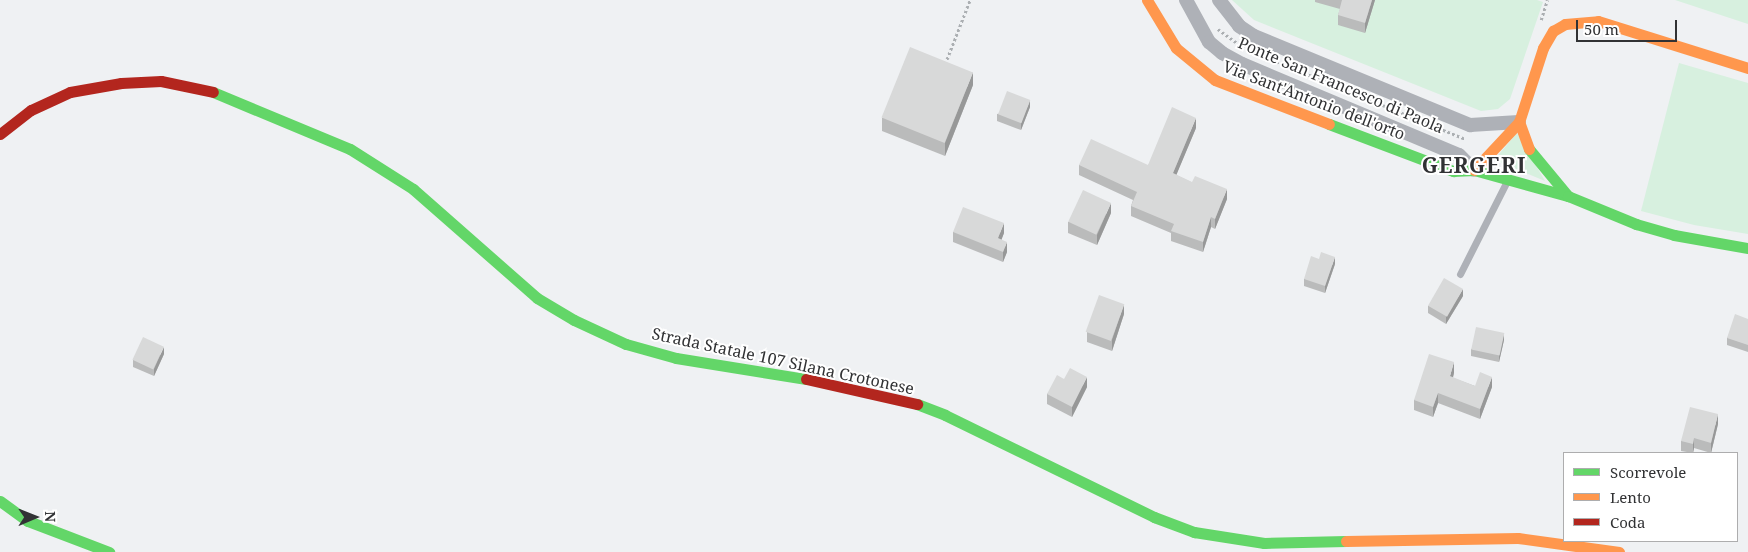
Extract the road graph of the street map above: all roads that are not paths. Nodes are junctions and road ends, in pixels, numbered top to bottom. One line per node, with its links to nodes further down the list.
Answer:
1 (1147, 0): 7 (main road, Via Sant'Antonio dell'orto)
2 (1186, 0): 7 (street, Ponte San Francesco di Paola)
3 (1219, 0): 5 (street, Ponte San Francesco di Paola)
4 (1748, 68): 5 (main road)
5 (1519, 122): 7 (main road); 9 (main road)
6 (0, 134): 14 (main road, Strada Statale 107 Silana Crotonese)
7 (1474, 170): 8 (main road, Via Sant'Antonio dell'orto)
8 (1508, 179): 9 (main road, Via Sant'Antonio dell'orto); 11 (lane)
9 (1568, 196): 10 (main road, Via Sant'Antonio dell'orto)
10 (1748, 248)
11 (1460, 274)
12 (0, 501): 13 (main road)
13 (109, 552)
14 (1619, 552)

